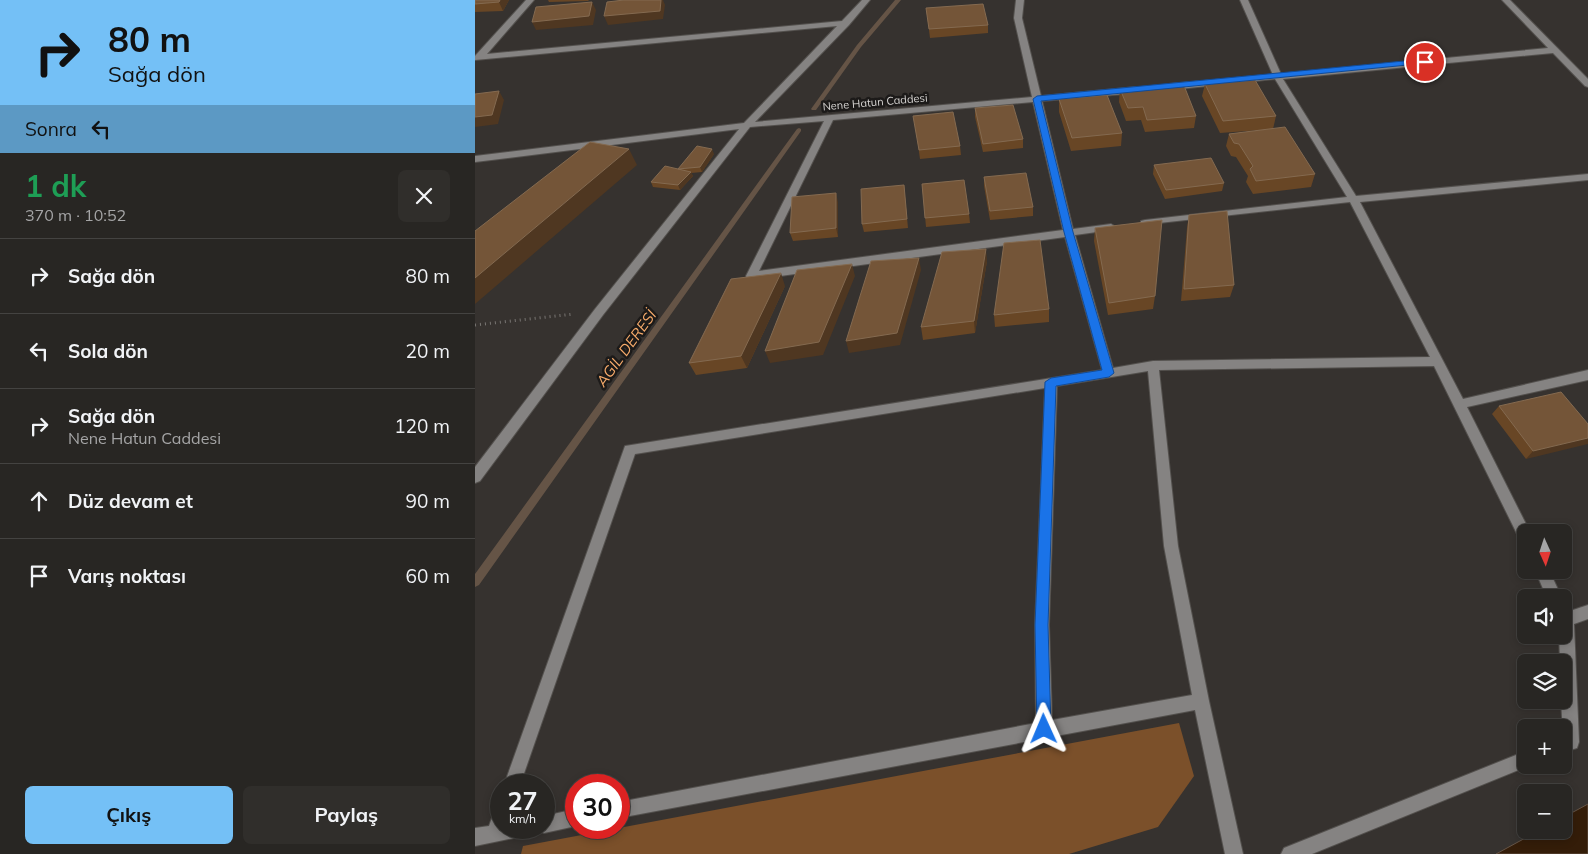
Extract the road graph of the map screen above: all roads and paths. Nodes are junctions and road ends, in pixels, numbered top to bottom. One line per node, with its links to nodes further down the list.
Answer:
1 (531, 0): 8 (street)
2 (866, 0): 6 (street)
3 (1020, 0): 13 (street)
4 (1244, 0): 9 (street)
5 (1507, 0): 7 (street)
6 (846, 22): 8 (street); 15 (street)
7 (1555, 50): 9 (street); 10 (street)
8 (477, 58)
9 (1279, 77): 11 (street); 18 (street)
10 (1588, 84)
11 (1163, 87)
12 (1143, 89): 13 (street, Nene Hatun Caddesi)
13 (1037, 99): 14 (street, Nene Hatun Caddesi); 21 (street)
14 (830, 117): 15 (street, Nene Hatun Caddesi); 21 (street)
15 (747, 125): 16 (street, Nene Hatun Caddesi); 22 (street)
16 (475, 159)
17 (1588, 177): 18 (street)
18 (1353, 199): 19 (street); 24 (street)
19 (1137, 224)
20 (1118, 226): 21 (street)
21 (1069, 232): 26 (street)
22 (599, 312): 23 (path); 30 (street)
23 (475, 325)
24 (1438, 361): 25 (street); 29 (street)
25 (1153, 366): 26 (street); 35 (street)
26 (1109, 373): 28 (street)
27 (1588, 375): 29 (street)
28 (1051, 382): 37 (street); 39 (street)
29 (1460, 404): 31 (street)
30 (475, 477)
31 (1519, 524)
32 (1588, 612): 33 (street)
33 (1572, 615)
34 (1566, 644): 36 (street)
35 (1201, 701): 37 (street); 43 (street)
36 (1570, 719)
37 (1044, 729): 40 (street)
38 (1517, 763): 44 (street)
39 (516, 774)
40 (630, 808)
41 (490, 835): 42 (street)
42 (475, 837)
43 (1235, 854)
44 (1291, 854)

